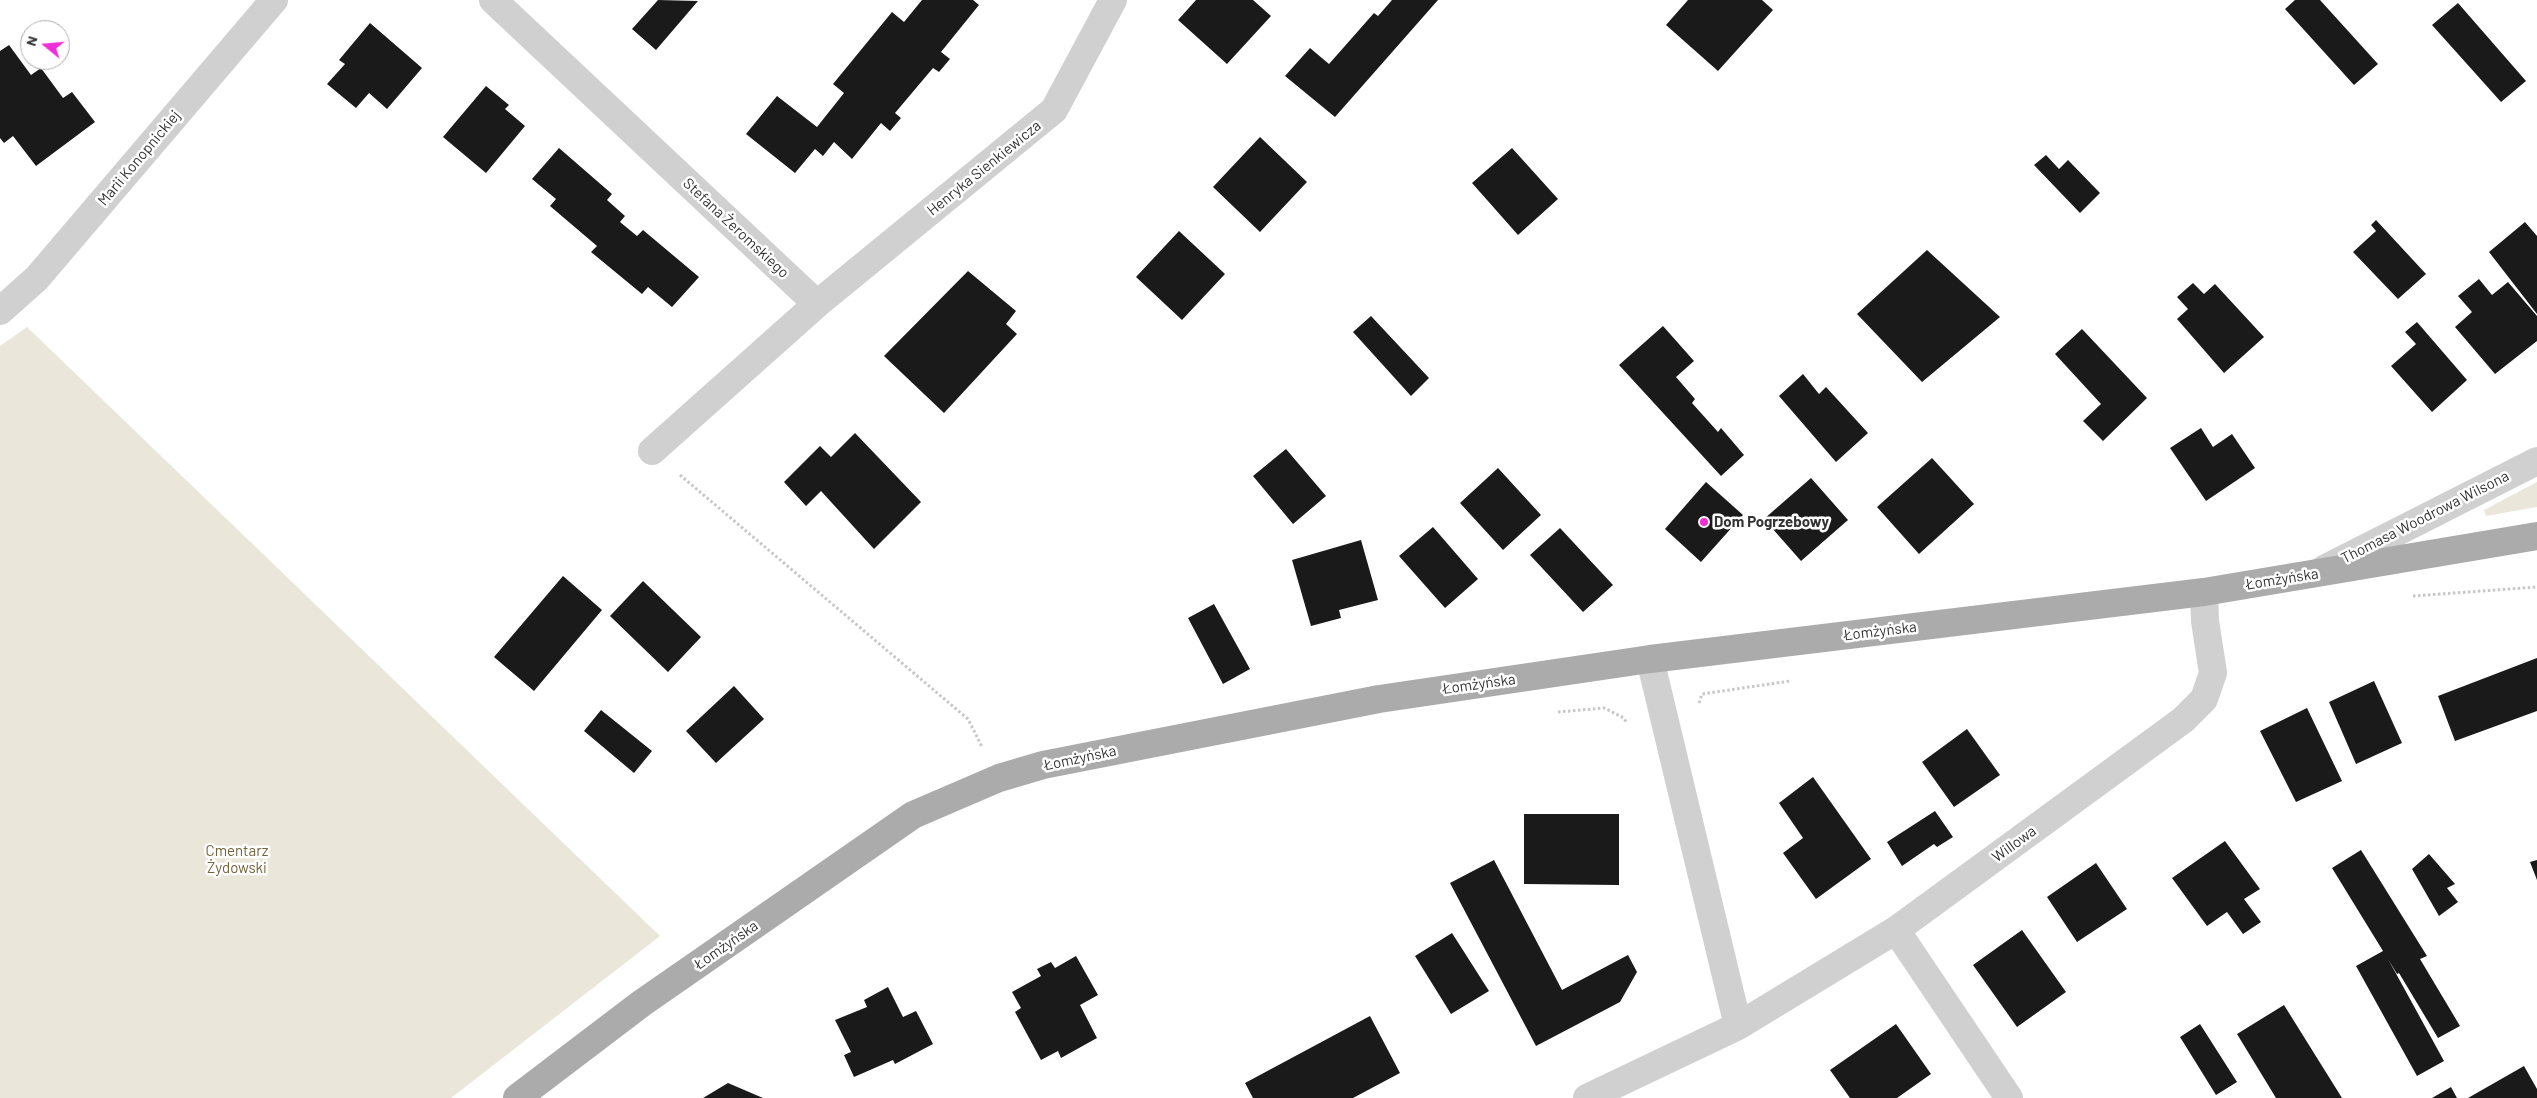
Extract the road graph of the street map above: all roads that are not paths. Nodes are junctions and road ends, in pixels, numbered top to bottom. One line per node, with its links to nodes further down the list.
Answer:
1 (274, 0): 5 (street, Marii Konopnickiej)
2 (493, 0): 4 (street, Stefana Żeromskiego)
3 (1113, 0): 4 (street, Henryka Sienkiewicza)
4 (817, 304): 6 (street)
5 (0, 311)
6 (652, 451)
7 (2537, 461): 9 (street, Thomasa Woodrowa Wilsona)
8 (2537, 536): 9 (main road, Łomżyńska)
9 (2313, 574): 10 (main road, Łomżyńska)
10 (2204, 592): 11 (main road, Łomżyńska); 12 (street, Willowa)
11 (1650, 659): 13 (street); 14 (main road, Łomżyńska)
12 (1896, 930): 13 (street, Willowa); 16 (street)
13 (1738, 1026): 15 (street, Willowa)
14 (517, 1098)
15 (1586, 1098)
16 (2009, 1098)

